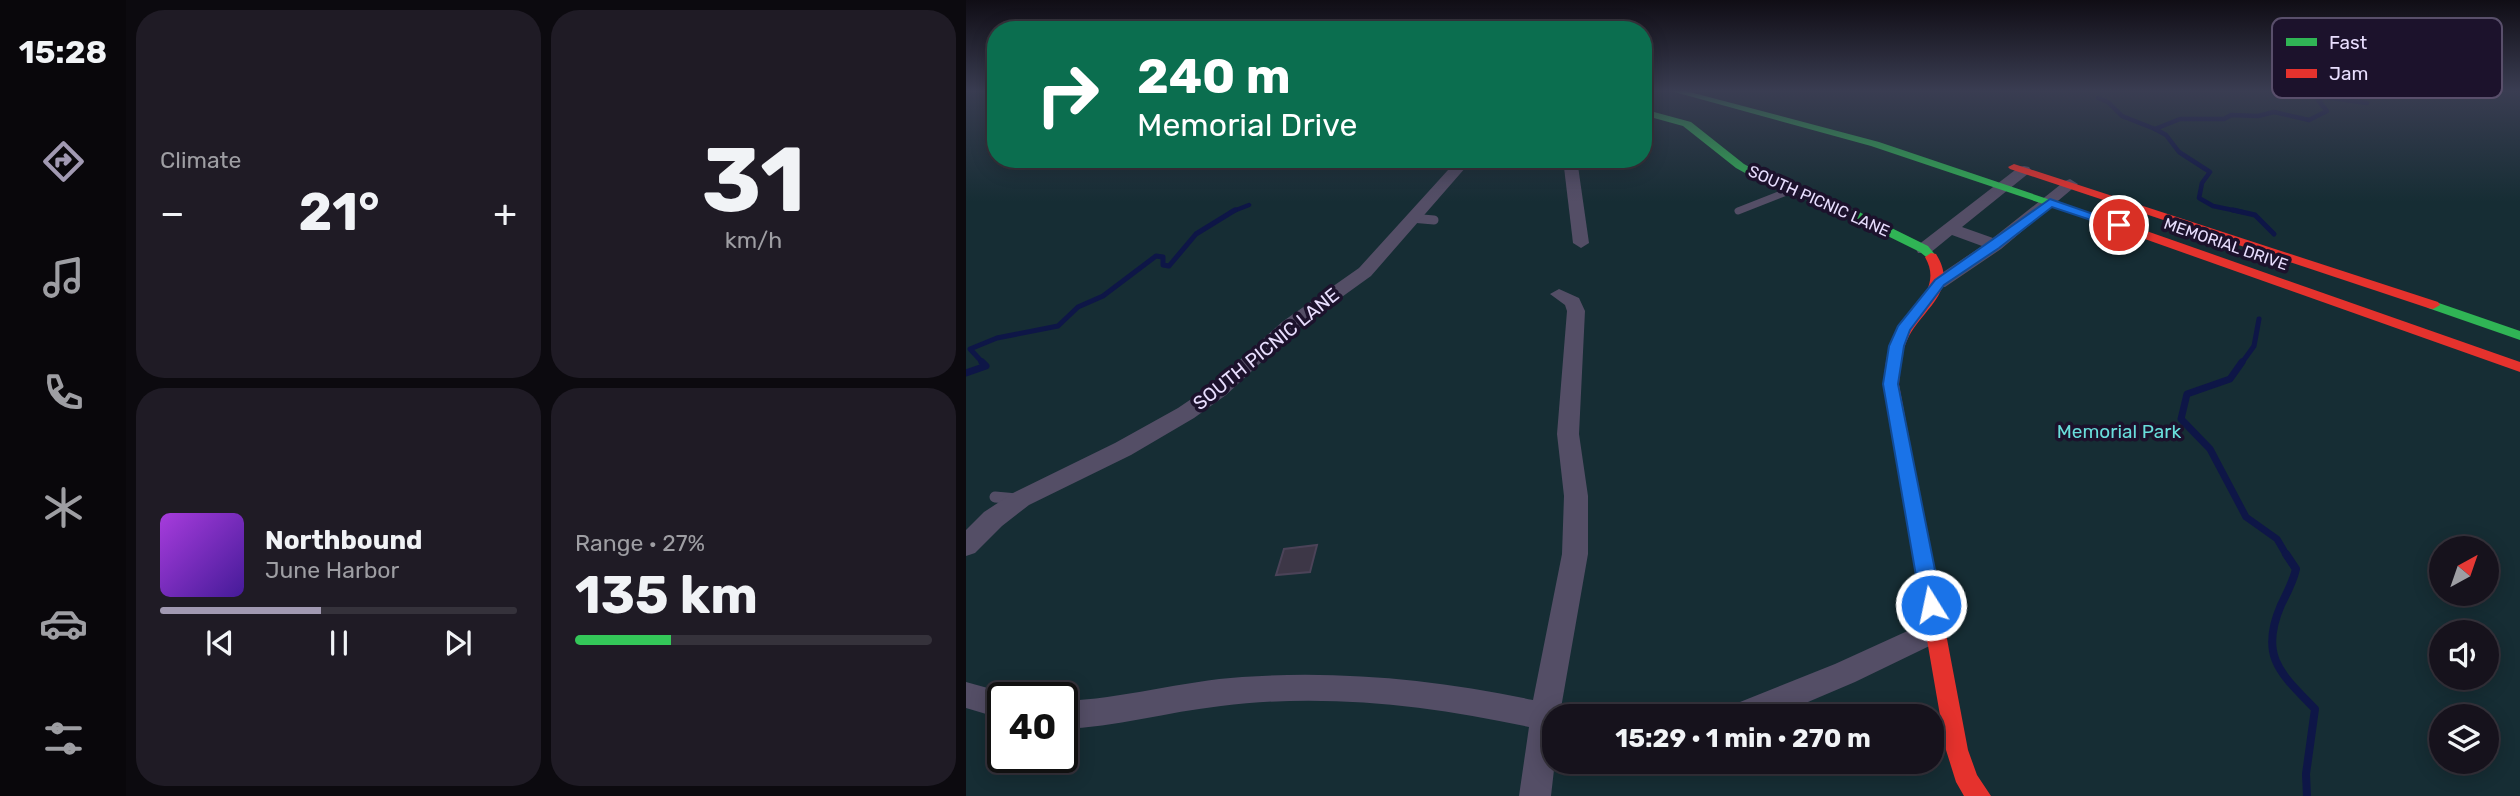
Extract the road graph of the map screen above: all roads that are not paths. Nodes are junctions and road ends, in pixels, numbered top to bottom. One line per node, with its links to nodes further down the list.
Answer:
1 (1692, 128): 9 (main road, SOUTH PICNIC LANE)
2 (1815, 128): 8 (main road, MEMORIAL DRIVE)
3 (1997, 162): 6 (main road, MEMORIAL DRIVE)
4 (1458, 168): 12 (street, SOUTH PICNIC LANE)
5 (1571, 168): 15 (street)
6 (2024, 170): 7 (main road, MEMORIAL DRIVE); 8 (street)
7 (2070, 184): 10 (street); 20 (main road, MEMORIAL DRIVE)
8 (2002, 187): 10 (main road, MEMORIAL DRIVE); 14 (street)
9 (1789, 191): 11 (lane); 17 (main road, SOUTH PICNIC LANE)
10 (2050, 202): 16 (street); 21 (main road, MEMORIAL DRIVE)
11 (1738, 211)
12 (1411, 218): 13 (lane); 23 (street, SOUTH PICNIC LANE)
13 (1434, 220)
14 (1949, 228): 16 (street); 17 (street)
15 (1581, 243)
16 (1995, 245): 18 (street)
17 (1924, 249): 18 (main road)
18 (1939, 283): 25 (main road)
19 (1559, 294): 28 (street)
20 (2520, 336)
21 (2520, 367)
22 (995, 497): 23 (lane)
23 (1021, 499): 24 (street, SOUTH PICNIC LANE)
24 (966, 546)
25 (1936, 630): 29 (street); 34 (main road)
26 (967, 697): 27 (street)
27 (987, 701)
28 (1552, 704)
29 (1769, 704)
30 (1078, 715): 31 (street)
31 (1542, 716)
32 (1542, 760): 33 (street)
33 (1535, 796)
34 (1979, 796)

